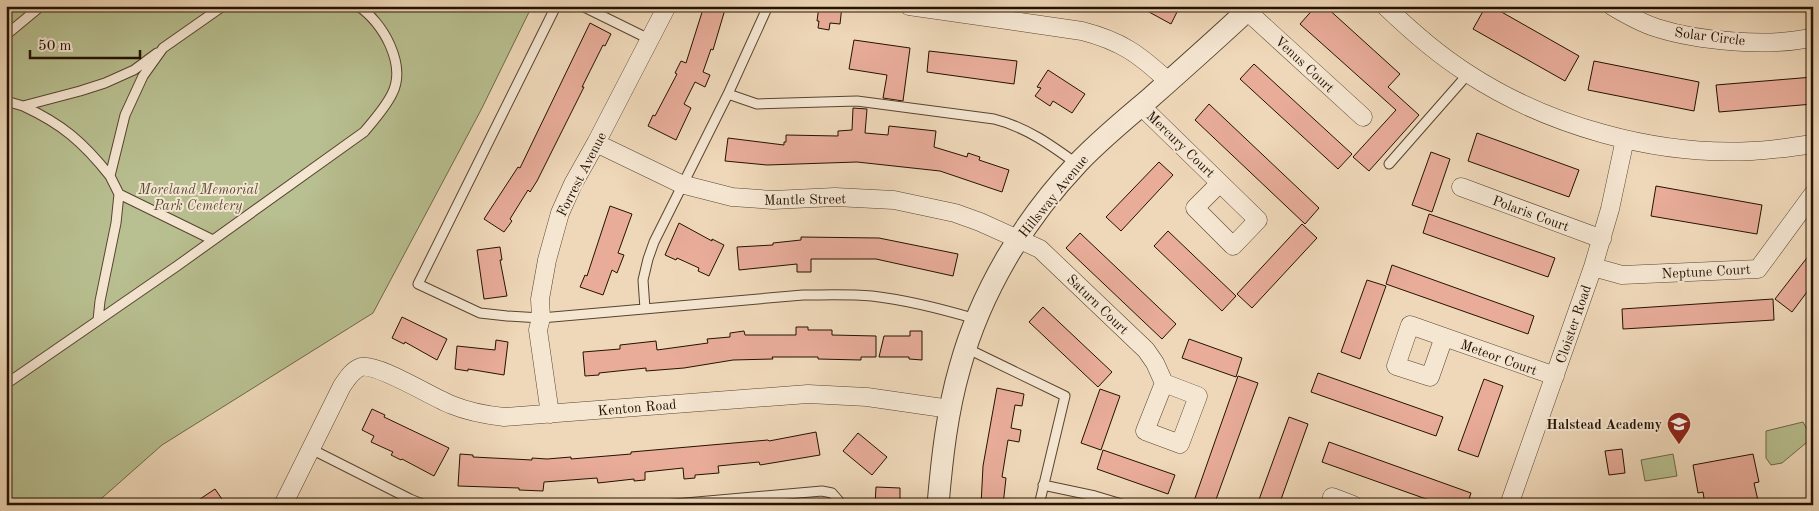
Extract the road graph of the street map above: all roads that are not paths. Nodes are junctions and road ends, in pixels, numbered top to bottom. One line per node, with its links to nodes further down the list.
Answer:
1 (41, 6): 13 (lane)
2 (222, 6): 16 (lane)
3 (358, 6): 12 (lane)
4 (556, 6): 40 (lane)
5 (582, 6): 15 (lane)
6 (667, 6): 15 (street, Forrest Avenue)
7 (768, 6): 19 (lane)
8 (909, 6): 18 (street)
9 (1385, 6): 17 (street)
10 (1612, 6): 14 (street, Solar Circle)
11 (1247, 8): 18 (street, Hillsway Avenue); 23 (street, Venus Court)
12 (369, 9): 37 (lane)
13 (6, 35)
14 (1813, 37)
15 (649, 39): 25 (street, Forrest Avenue)
16 (163, 48): 21 (lane); 29 (lane)
17 (1468, 74): 24 (street); 28 (lane)
18 (1169, 82): 22 (street, Hillsway Avenue)
19 (728, 94): 27 (lane); 31 (lane)
20 (6, 101): 21 (lane)
21 (23, 106): 29 (lane)
22 (1141, 106): 27 (street, Hillsway Avenue); 30 (street, Mercury Court)
23 (1363, 117)
24 (1625, 139): 26 (street); 36 (street, Cloister Road)
25 (596, 143): 31 (street, Mantle Street); 40 (street, Forrest Avenue)
26 (1813, 144)
27 (1078, 164): 35 (street, Hillsway Avenue)
28 (1389, 164)
29 (110, 176): 33 (lane)
30 (1220, 182)
31 (682, 184): 35 (street, Mantle Street); 39 (lane)
32 (1461, 187): 36 (street, Polaris Court)
33 (119, 194): 37 (lane); 42 (lane)
34 (1813, 194): 38 (street, Neptune Court)
35 (1018, 239): 41 (street, Hillsway Avenue); 46 (street, Saturn Court)
36 (1602, 239): 38 (street, Cloister Road)
37 (213, 240): 42 (lane)
38 (1593, 267): 45 (street, Cloister Road)
39 (645, 309): 40 (lane); 41 (lane)
40 (542, 318): 49 (street, Forrest Avenue)
41 (976, 319): 44 (street, Hillsway Avenue)
42 (98, 320): 47 (lane)
43 (1444, 337): 45 (street, Meteor Court)
44 (966, 348): 48 (street, Hillsway Avenue); 51 (lane)
45 (1555, 376): 61 (street, Cloister Road)
46 (1164, 383)
47 (6, 384)
48 (950, 409): 49 (street, Kenton Road); 57 (street, Hillsway Avenue)
49 (550, 414): 50 (street, Kenton Road)
50 (311, 449): 53 (street, Kenton Road); 54 (lane)
51 (1043, 485): 58 (lane); 59 (lane)
52 (1332, 497): 60 (street)
53 (283, 505)
54 (425, 505)
55 (663, 505): 56 (lane)
56 (839, 505)
57 (938, 505)
58 (1039, 505)
59 (1125, 505)
60 (1353, 505)
61 (1509, 505)

